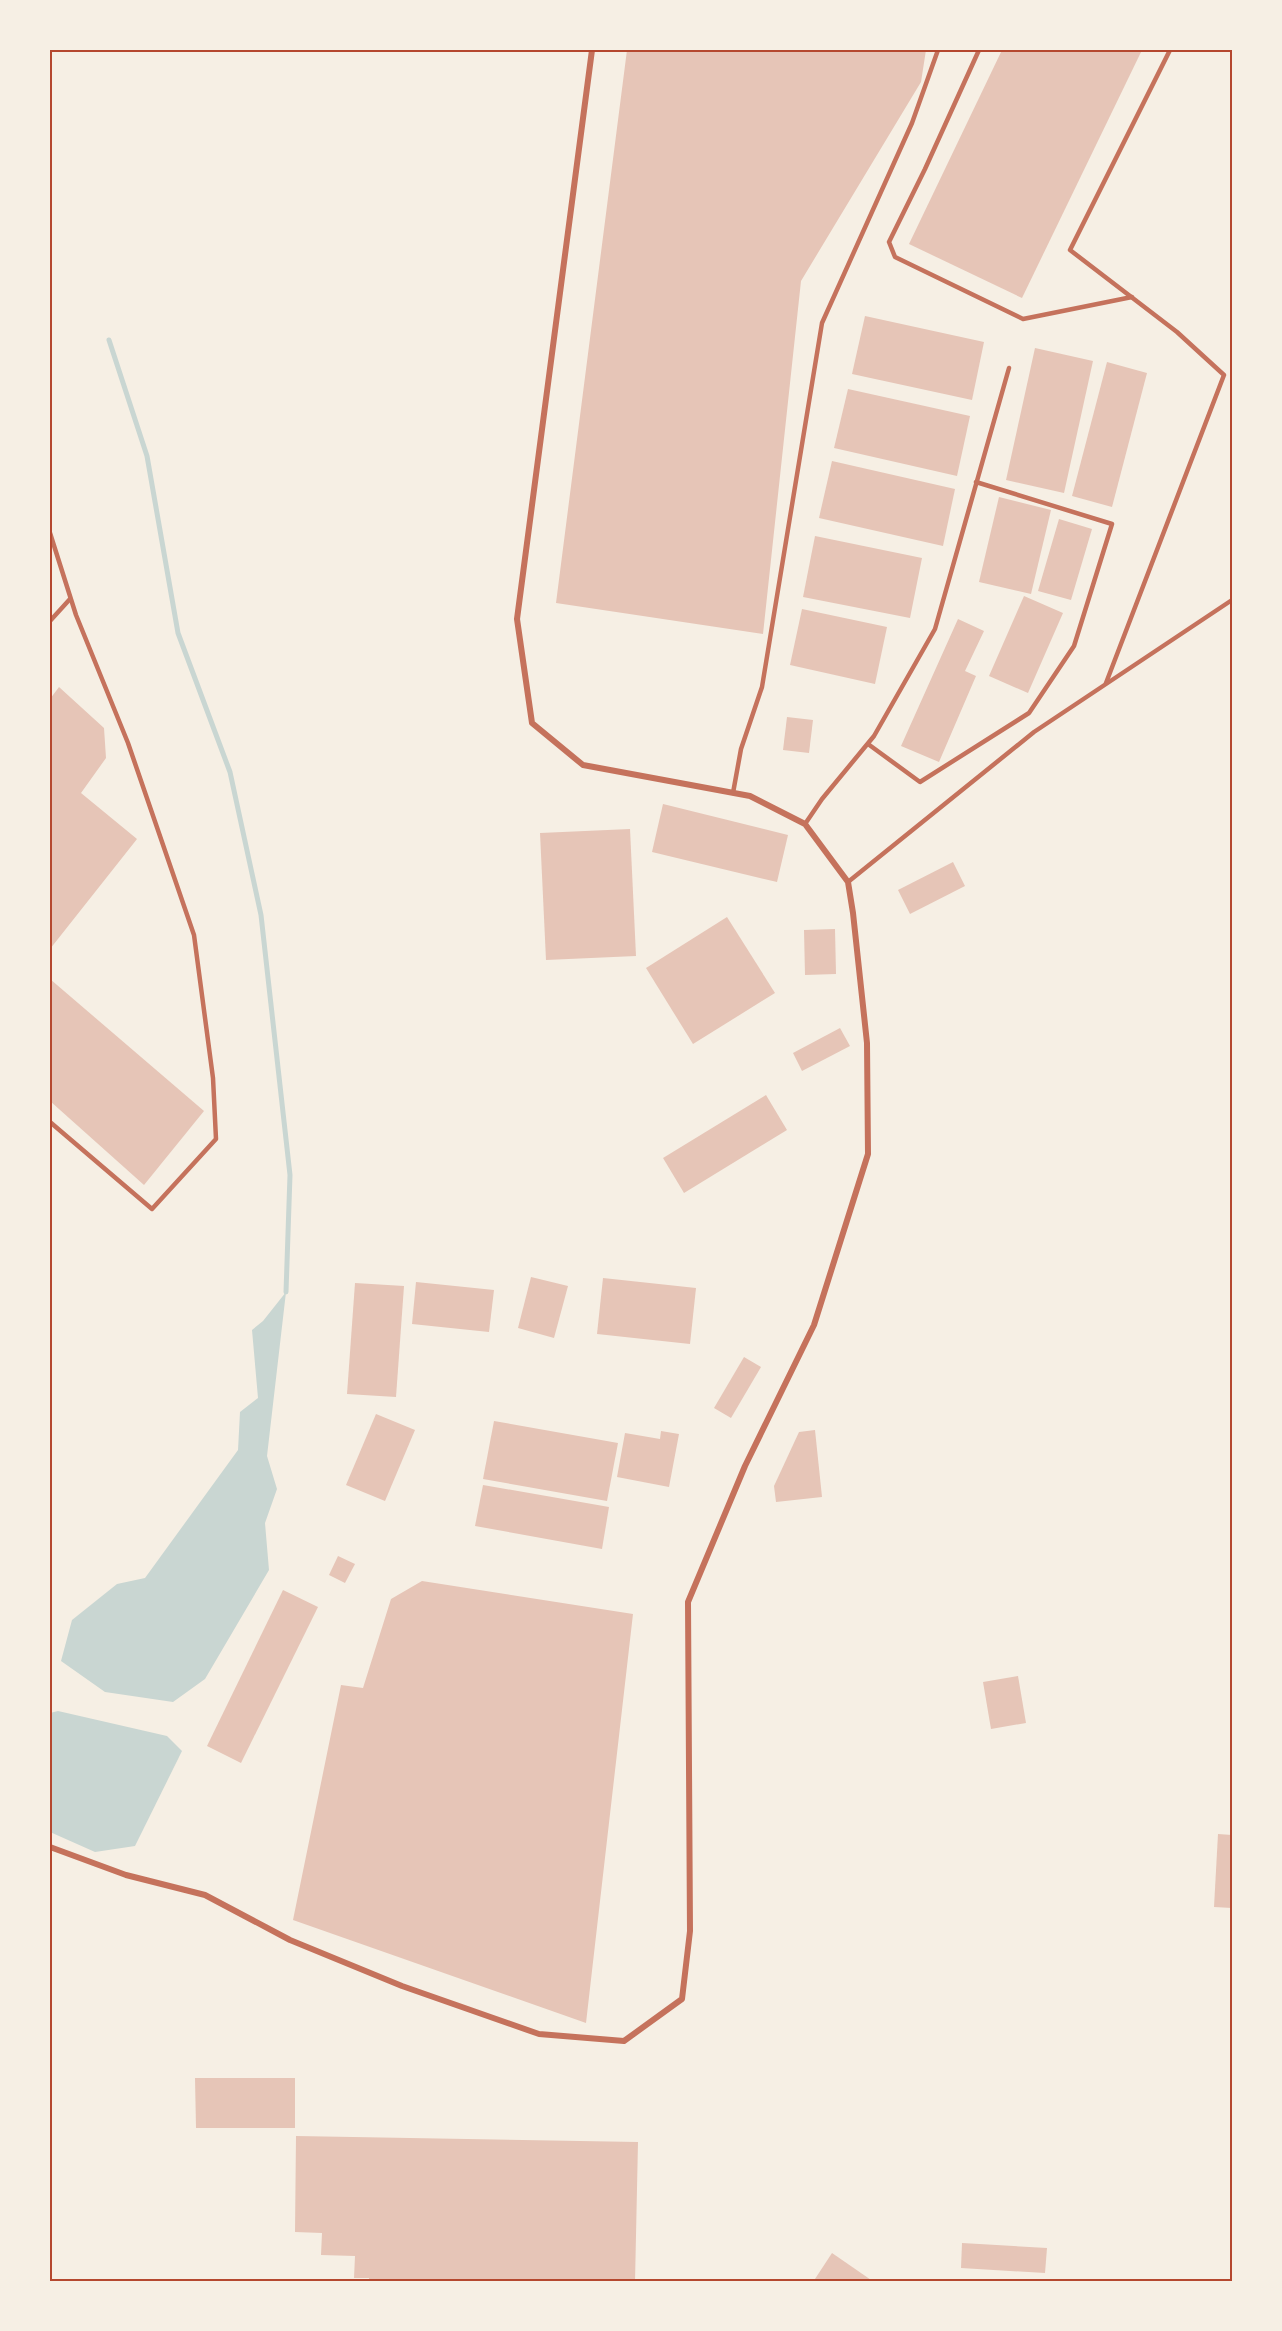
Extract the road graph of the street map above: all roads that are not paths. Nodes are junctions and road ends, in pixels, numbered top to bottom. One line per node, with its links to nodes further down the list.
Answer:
1 (592, 50): 14 (street)
2 (938, 50): 14 (lane)
3 (979, 50): 5 (lane)
4 (1170, 50): 5 (lane)
5 (1132, 297): 12 (lane)
6 (1009, 368): 7 (lane)
7 (976, 482): 13 (lane); 13 (lane)
8 (50, 533): 9 (lane)
9 (70, 599): 11 (lane); 17 (lane)
10 (1233, 600): 12 (lane)
11 (50, 621)
12 (1106, 683): 16 (lane)
13 (868, 744): 15 (lane)
14 (734, 793): 15 (street)
15 (806, 824): 16 (street)
16 (848, 882): 18 (street)
17 (50, 1122)
18 (50, 1847)

